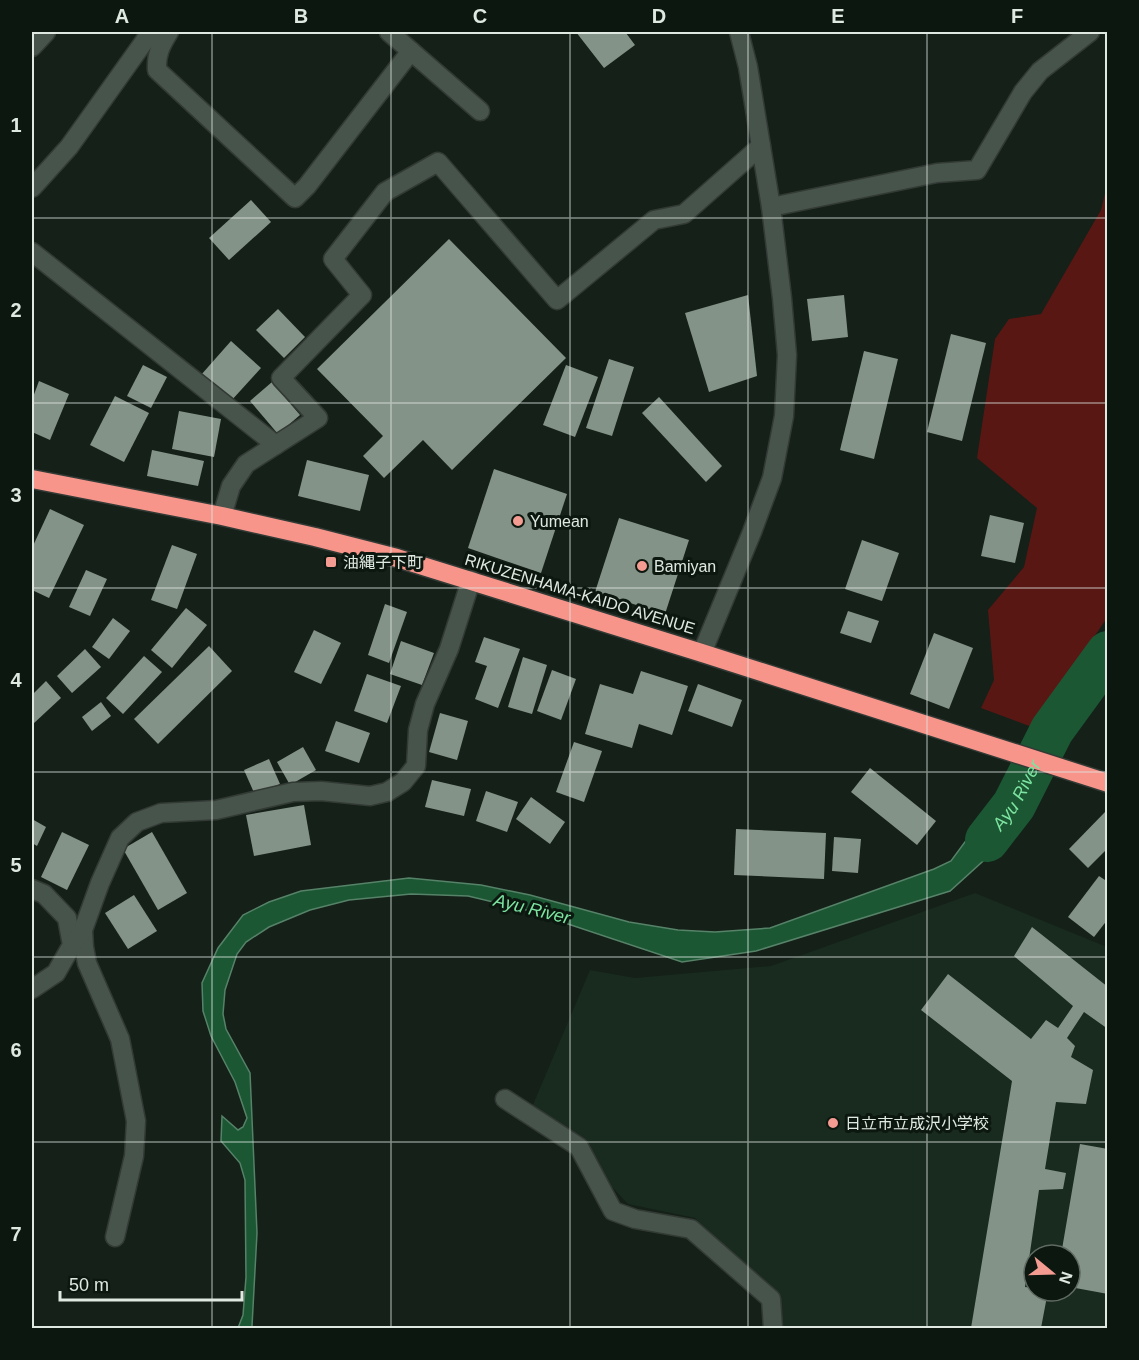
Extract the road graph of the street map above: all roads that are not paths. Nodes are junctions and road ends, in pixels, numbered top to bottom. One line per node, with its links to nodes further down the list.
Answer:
1 (46, 32): 6 (street)
2 (389, 32): 7 (street)
3 (1089, 32): 11 (street)
4 (743, 33): 9 (street)
5 (159, 35): 7 (street); 10 (street)
6 (32, 47)
7 (411, 51): 8 (street)
8 (480, 111)
9 (760, 147): 11 (street); 13 (street)
10 (32, 188)
11 (771, 207): 17 (street)
12 (32, 252): 13 (street)
13 (276, 445): 15 (street)
14 (32, 479): 15 (highway, RIKUZENHAMA-KAIDO AVENUE)
15 (222, 516): 16 (highway, RIKUZENHAMA-KAIDO AVENUE)
16 (471, 580): 17 (highway, RIKUZENHAMA-KAIDO AVENUE); 20 (street)
17 (702, 653): 18 (highway, RIKUZENHAMA-KAIDO AVENUE)
18 (1107, 783)
19 (32, 889): 20 (street)
20 (78, 938): 21 (street); 23 (street)
21 (32, 989)
22 (505, 1099): 24 (street)
23 (115, 1237)
24 (773, 1329)

